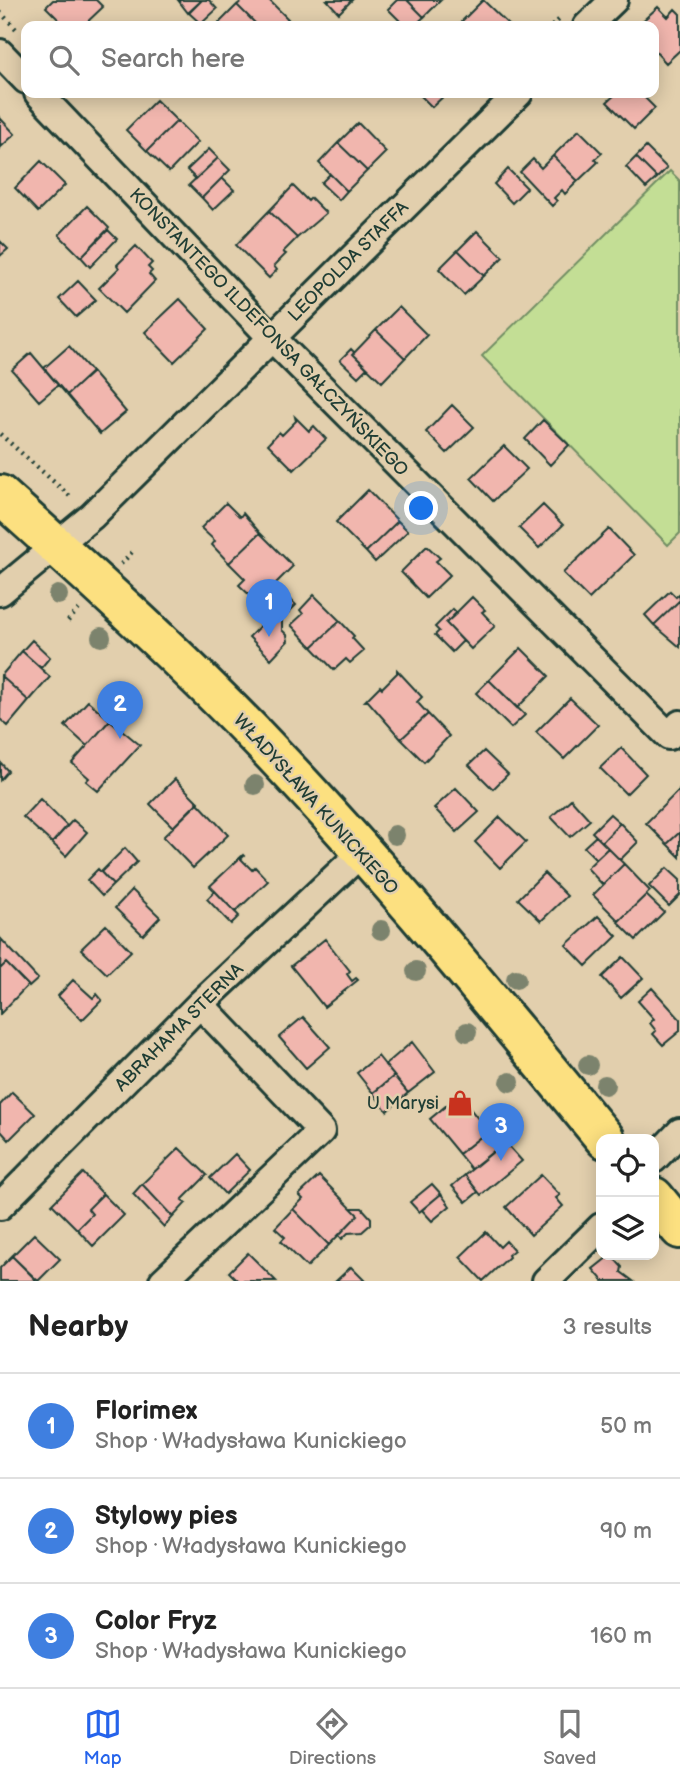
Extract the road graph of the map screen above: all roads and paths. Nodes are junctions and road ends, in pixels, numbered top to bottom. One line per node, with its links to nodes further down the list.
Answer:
1 (614, 0): 3 (street)
2 (0, 12): 4 (path)
3 (592, 21)
4 (21, 35)
5 (0, 53): 6 (street)
6 (21, 75)
7 (43, 98): 9 (street, KONSTANTEGO ILDEFONSA GAŁCZYŃSKIEGO)
8 (514, 98): 9 (street, LEOPOLDA STAFFA)
9 (271, 337): 13 (street, LEOPOLDA STAFFA); 15 (street, KONSTANTEGO ILDEFONSA GAŁCZYŃSKIEGO)
10 (0, 434): 12 (path)
11 (0, 495): 13 (main road, WŁADYSŁAWA KUNICKIEGO)
12 (72, 498)
13 (56, 546): 14 (street, LEOPOLDA STAFFA); 16 (main road, WŁADYSŁAWA KUNICKIEGO)
14 (0, 592)
15 (680, 724)
16 (362, 852): 17 (street, ABRAHAMA STERNA); 19 (main road, WŁADYSŁAWA KUNICKIEGO)
17 (200, 1004): 22 (street, ABRAHAMA STERNA); 25 (street)
18 (680, 1132): 20 (street)
19 (601, 1134)
20 (659, 1154)
21 (659, 1203): 23 (main road)
22 (0, 1206)
23 (680, 1229)
24 (596, 1232): 26 (street)
25 (163, 1281)
26 (546, 1281)

